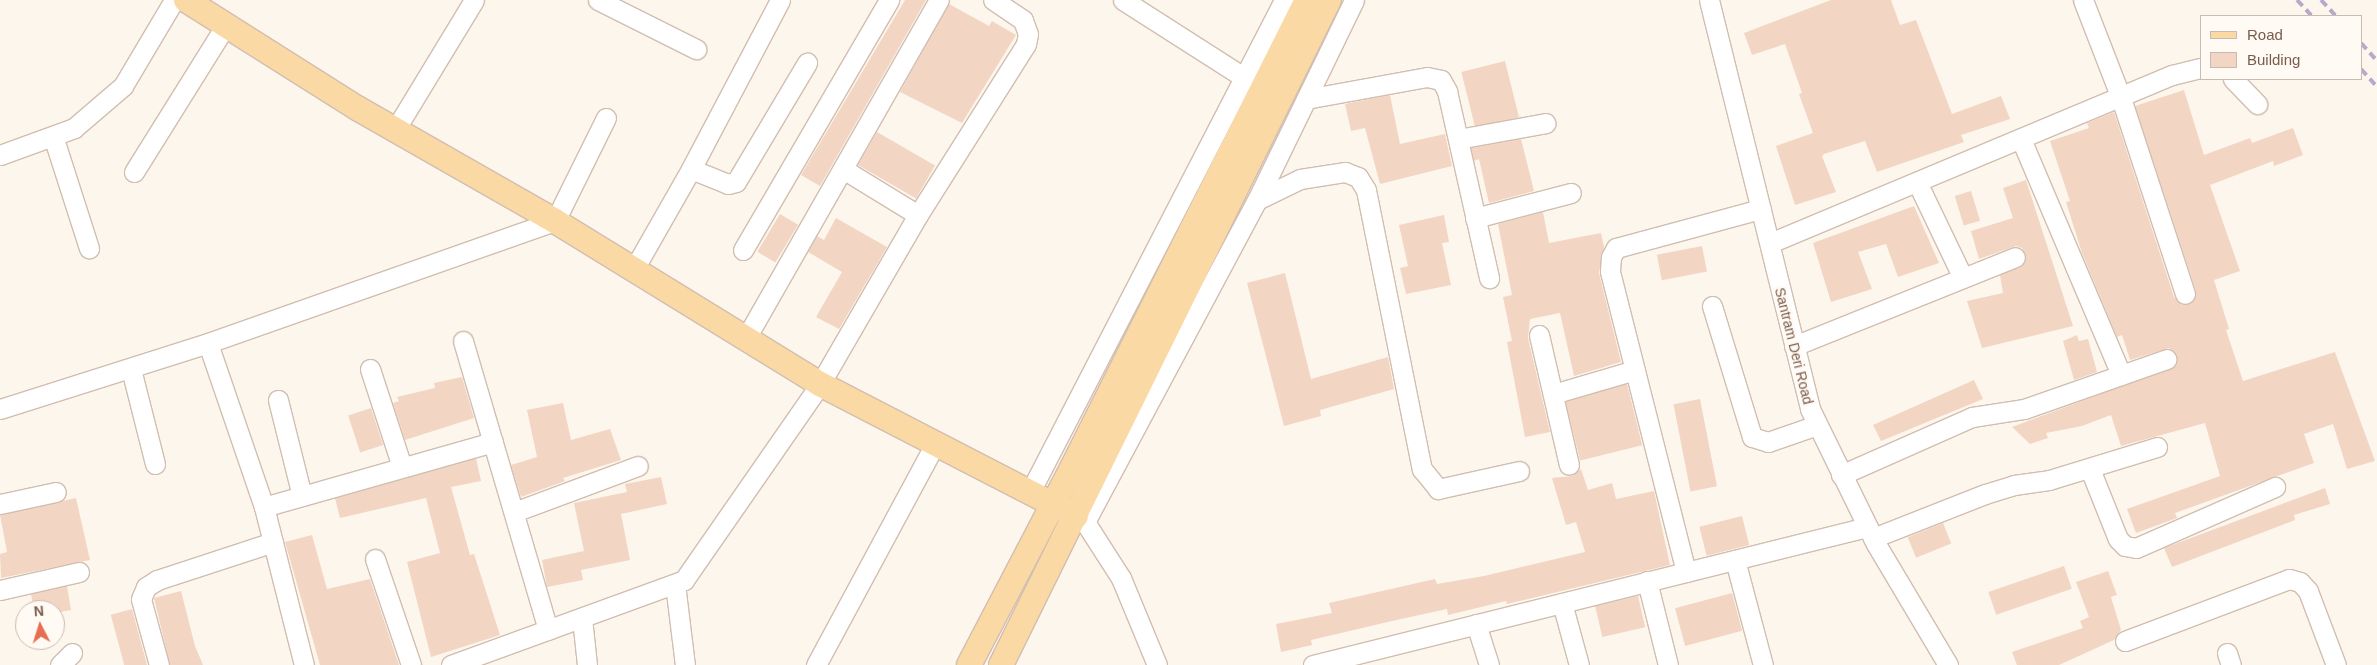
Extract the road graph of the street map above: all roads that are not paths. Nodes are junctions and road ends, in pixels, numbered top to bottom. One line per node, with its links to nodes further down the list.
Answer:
1 (174, 0): 28 (street)
2 (186, 0): 16 (main road)
3 (474, 0): 27 (street)
4 (598, 0): 17 (street)
5 (780, 0): 32 (street)
6 (890, 0): 44 (street)
7 (939, 0): 33 (street)
8 (993, 0): 39 (street)
9 (1123, 0): 20 (street)
10 (1284, 0): 20 (street)
11 (1307, 0): 80 (main road)
12 (1329, 0): 84 (main road)
13 (1354, 0): 23 (street)
14 (1709, 0): 38 (street, Santram Deri Road)
15 (2084, 0): 22 (street)
16 (226, 25): 27 (main road); 34 (street)
17 (696, 49)
18 (807, 63): 32 (street)
19 (2200, 68): 22 (street)
20 (1245, 78): 78 (street)
21 (2234, 80): 24 (street)
22 (2121, 98): 30 (street); 49 (street)
23 (1306, 99): 29 (street); 37 (street)
24 (2257, 104)
25 (606, 118): 41 (street)
26 (1546, 123): 29 (street)
27 (395, 130): 41 (main road)
28 (52, 136): 31 (street); 43 (street)
29 (1458, 139): 40 (street)
30 (2021, 139): 35 (street); 60 (street)
31 (0, 155)
32 (691, 169): 46 (street)
33 (842, 169): 39 (street); 52 (street)
34 (134, 172)
35 (1917, 182): 42 (street); 48 (street)
36 (1571, 193): 40 (street)
37 (1257, 200): 74 (street); 84 (street)
38 (1761, 209): 42 (street, Santram Deri Road); 59 (street)
39 (918, 215): 61 (street)
40 (1475, 218): 47 (street)
41 (555, 221): 46 (main road); 54 (street)
42 (1770, 243): 55 (street, Santram Deri Road)
43 (89, 248)
44 (743, 250)
45 (2015, 257): 48 (street)
46 (634, 269): 52 (main road)
47 (1489, 278)
48 (1963, 278): 55 (street)
49 (2184, 294)
50 (1712, 306): 65 (street)
51 (1539, 335): 62 (street)
52 (746, 338): 61 (main road)
53 (462, 341): 66 (street)
54 (208, 343): 57 (street); 82 (street)
55 (1794, 346): 65 (street, Santram Deri Road)
56 (2167, 359): 60 (street)
57 (131, 369): 64 (street); 69 (street)
58 (370, 369): 72 (street)
59 (1635, 370): 62 (street); 90 (street)
60 (2121, 375): 75 (street)
61 (820, 384): 67 (main road); 92 (street)
62 (1553, 394): 70 (street)
63 (278, 400): 79 (street)
64 (0, 409)
65 (1817, 425): 75 (street, Santram Deri Road)
66 (493, 442): 72 (street); 83 (street)
67 (935, 444): 78 (main road); 106 (street)
68 (2157, 447): 73 (street)
69 (155, 464)
70 (1569, 465)
71 (638, 466): 83 (street)
72 (402, 467): 79 (street)
73 (2090, 469): 76 (street); 85 (street)
74 (1519, 471)
75 (1841, 474): 85 (street, Santram Deri Road)
76 (2276, 487)
77 (56, 492): 81 (street)
78 (1030, 492): 80 (main road)
79 (302, 496): 82 (street)
80 (1054, 503): 84 (main road); 107 (main road)
81 (0, 504)
82 (264, 507): 86 (street)
83 (514, 512): 97 (street)
84 (1080, 519): 108 (main road); 109 (street)
85 (1870, 533): 88 (street); 115 (street, Santram Deri Road)
86 (272, 542): 100 (street); 101 (street)
87 (375, 559): 102 (street)
88 (1735, 560): 90 (street); 114 (street)
89 (79, 572): 93 (street)
90 (1686, 572): 91 (street)
91 (1647, 582): 94 (street); 113 (street)
92 (675, 584): 95 (street); 105 (street)
93 (0, 590)
94 (1562, 603): 96 (street); 112 (street)
95 (582, 618): 97 (street); 104 (street)
96 (1476, 624): 110 (street); 111 (street)
97 (548, 630): 99 (street)
98 (2125, 641): 116 (street)
99 (490, 658): 103 (street)
100 (159, 665)
101 (304, 665)
102 (412, 665)
103 (451, 665)
104 (587, 665)
105 (685, 665)
106 (816, 665)
107 (969, 665)
108 (1001, 665)
109 (1157, 665)
110 (1313, 665)
111 (1489, 665)
112 (1579, 665)
113 (1668, 665)
114 (1764, 665)
115 (1948, 665)
116 (2336, 665)

